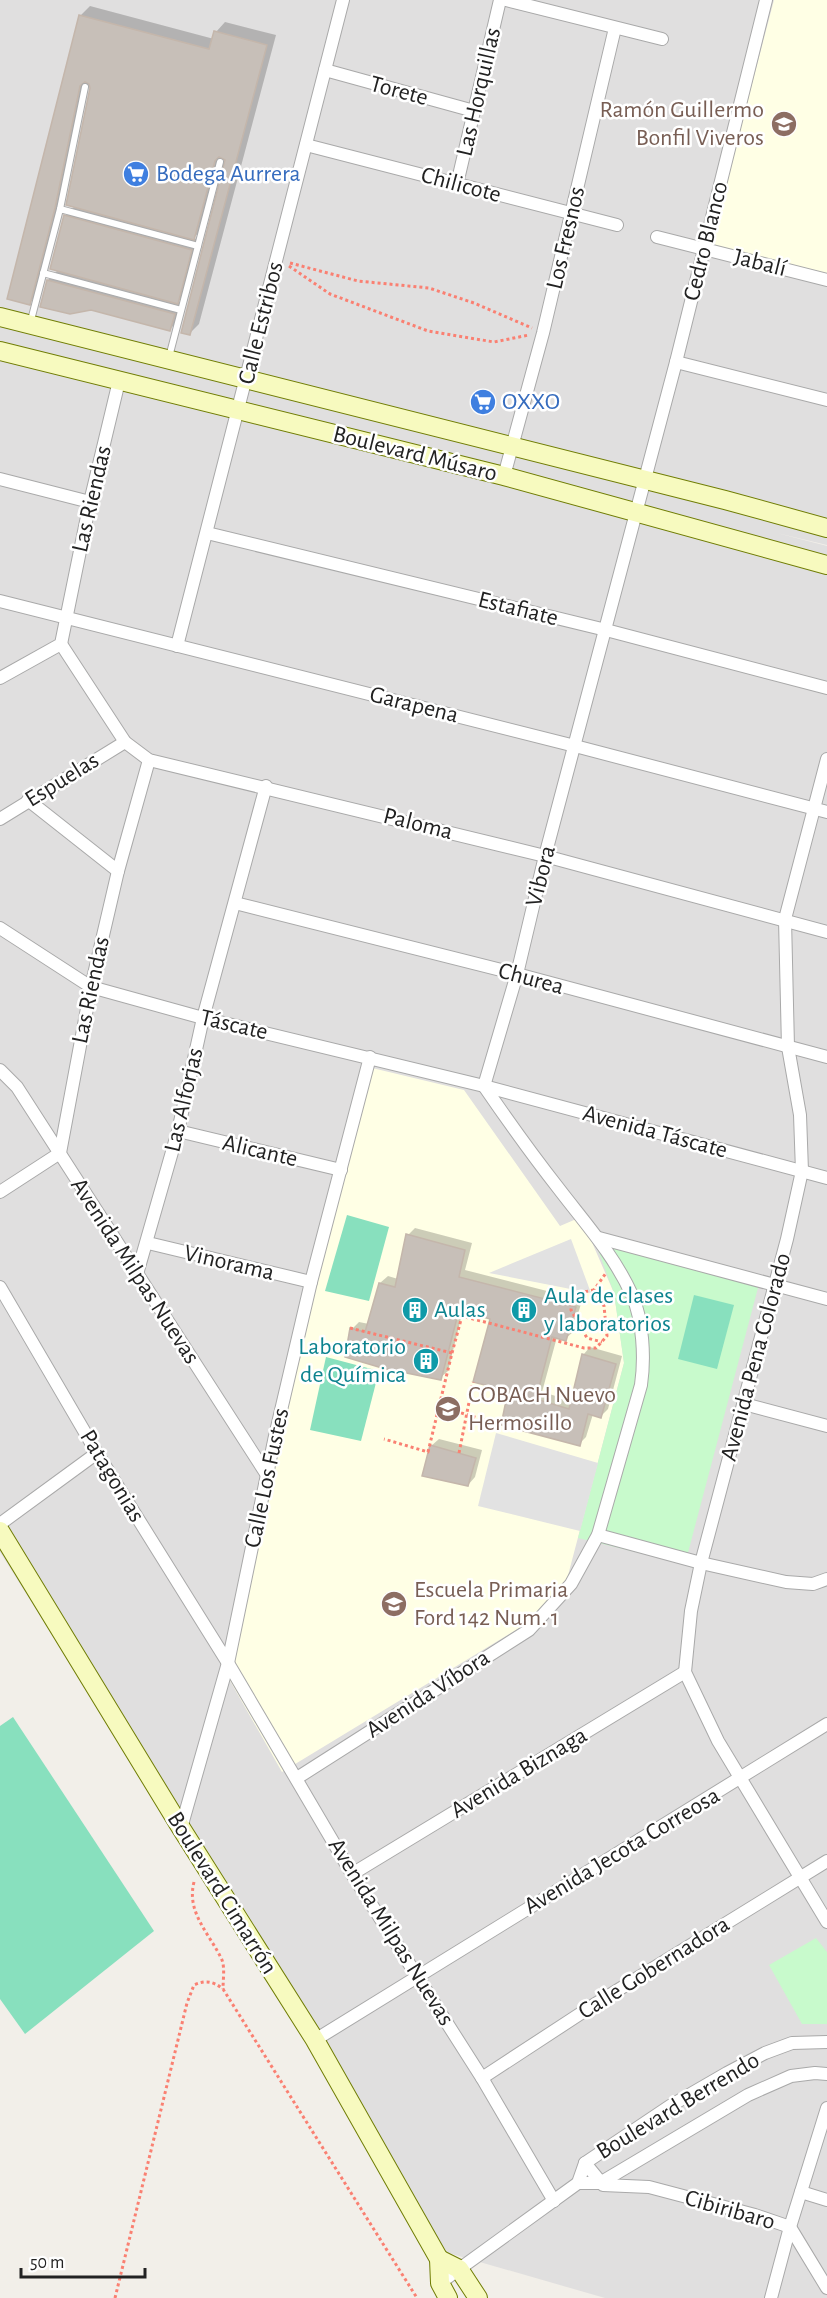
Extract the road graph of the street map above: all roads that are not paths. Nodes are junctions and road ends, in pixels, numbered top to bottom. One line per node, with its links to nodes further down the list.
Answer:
1 (343, 0): 7 (street, Calle Estribos)
2 (500, 0): 9 (street, Las Horquillas)
3 (506, 0): 5 (street)
4 (766, 0): 18 (street, Cedro Blanco)
5 (615, 27): 6 (street); 14 (street, Los Fresnos)
6 (662, 39)
7 (325, 70): 9 (street, Torete); 10 (street, Calle Estribos)
8 (85, 87): 13 (lane)
9 (474, 111): 12 (street, Las Horquillas)
10 (306, 145): 12 (street, Chilicote); 27 (street, Calle Estribos)
11 (220, 162): 17 (lane)
12 (457, 184): 14 (street, Chilicote)
13 (60, 209): 17 (lane); 19 (lane)
14 (572, 214): 15 (street, Chilicote); 31 (street, Los Fresnos)
15 (617, 225)
16 (657, 237): 18 (street, Jabalí)
17 (198, 246): 21 (lane)
18 (704, 249): 20 (street, Jabalí); 26 (street, Cedro Blanco)
19 (43, 273): 21 (lane); 23 (lane)
20 (827, 280)
21 (181, 310): 25 (lane)
22 (0, 317): 23 (street, Boulevard Músaro)
23 (30, 325): 25 (street, Boulevard Músaro)
24 (0, 351): 28 (street, Boulevard Músaro)
25 (168, 360): 27 (street, Boulevard Músaro)
26 (676, 362): 29 (street); 34 (street, Cedro Blanco)
27 (246, 380): 30 (street, Calle Estribos); 31 (street, Boulevard Músaro)
28 (119, 381): 30 (street, Boulevard Músaro); 35 (street, Las Riendas)
29 (827, 400)
30 (238, 411): 32 (street, Boulevard Músaro); 38 (street, Calle Estribos)
31 (512, 447): 32 (street, Los Fresnos); 34 (street, Boulevard Músaro)
32 (504, 476): 36 (street, Boulevard Músaro)
33 (0, 479): 35 (street)
34 (644, 481): 36 (street, Vibora); 37 (street, Boulevard Músaro)
35 (90, 502): 41 (street, Las Riendas)
36 (636, 512): 39 (street, Boulevard Músaro); 42 (street, Vibora)
37 (827, 528)
38 (207, 533): 42 (street, Estafiate); 44 (street, Calle Estribos)
39 (827, 565)
40 (0, 601): 41 (street, Garapena)
41 (66, 618): 43 (street, Las Riendas); 44 (street, Garapena)
42 (606, 630): 46 (street, Estafiate); 48 (street, Vibora)
43 (61, 644): 45 (street); 47 (street, Paloma)
44 (177, 646): 48 (street, Garapena)
45 (0, 678)
46 (827, 688)
47 (124, 742): 50 (street, Paloma); 52 (street, Espuelas)
48 (575, 746): 53 (street, Garapena); 56 (street, Vibora)
49 (827, 759): 53 (street, Avenida Pena Colorado)
50 (149, 760): 51 (street, Paloma); 57 (street, Las Riendas)
51 (266, 786): 56 (street, Paloma); 58 (street, Las Alforjas)
52 (28, 800): 55 (street, Espuelas); 57 (street)
53 (814, 809): 54 (street, Garapena); 59 (street, Avenida Pena Colorado)
54 (827, 812)
55 (0, 819)
56 (545, 856): 59 (street, Paloma); 62 (street, Vibora)
57 (118, 871): 63 (street, Las Riendas)
58 (235, 903): 62 (street, Churea); 64 (street, Las Alforjas)
59 (784, 920): 61 (street, Paloma); 65 (street, Avenida Pena Colorado)
60 (0, 928): 63 (street, Táscate)
61 (827, 932)
62 (517, 974): 65 (street, Churea); 69 (street, Vibora)
63 (90, 987): 64 (street, Táscate); 71 (street, Las Riendas)
64 (202, 1018): 66 (street, Táscate); 70 (street, Las Alforjas)
65 (788, 1047): 67 (street, Churea); 73 (street, Avenida Pena Colorado)
66 (370, 1057): 69 (street, Táscate); 72 (street, Calle Los Fustes)
67 (827, 1057)
68 (0, 1070): 71 (street, Avenida Milpas Nuevas)
69 (484, 1086): 73 (street, Avenida Táscate); 76 (street)
70 (178, 1131): 72 (street, Alicante); 77 (street, Las Alforjas)
71 (60, 1153): 75 (street); 78 (street, Avenida Milpas Nuevas)
72 (341, 1170): 79 (street, Calle Los Fustes)
73 (802, 1171): 74 (street, Avenida Táscate); 80 (street, Avenida Pena Colorado)
74 (827, 1178)
75 (0, 1192)
76 (598, 1238): 80 (street); 89 (street, Avenida Víbora)
77 (147, 1243): 78 (street, Las Alforjas); 79 (street, Vinorama)
78 (137, 1274): 86 (street, Avenida Milpas Nuevas)
79 (311, 1282): 86 (street, Calle Los Fustes)
80 (775, 1285): 82 (street); 83 (street, Avenida Pena Colorado)
81 (0, 1287): 85 (street, Patagonias)
82 (827, 1299)
83 (744, 1404): 84 (street); 90 (street, Avenida Pena Colorado)
84 (827, 1426)
85 (97, 1454): 87 (street); 92 (street, Patagonias)
86 (267, 1475): 92 (street, Calle Los Fustes)
87 (0, 1524)
88 (0, 1530): 97 (street, Boulevard Cimarrón)
89 (598, 1535): 90 (street); 95 (street, Avenida Víbora)
90 (701, 1563): 91 (street); 93 (street, Avenida Pena Colorado)
91 (827, 1579)
92 (228, 1663): 95 (street, Avenida Milpas Nuevas); 97 (street, Calle Los Fustes)
93 (686, 1672): 96 (street, Avenida Pena Colorado); 99 (street, Avenida Biznaga)
94 (827, 1724): 96 (street, Avenida Jecota Correosa)
95 (297, 1778): 99 (street, Avenida Milpas Nuevas)
96 (740, 1779): 100 (street, Avenida Pena Colorado); 103 (street, Avenida Jecota Correosa)
97 (181, 1828): 104 (street, Boulevard Cimarrón)
98 (827, 1861): 100 (street, Calle Gobernadora)
99 (352, 1874): 103 (street, Avenida Milpas Nuevas)
100 (799, 1878): 101 (street, Avenida Pena Colorado); 107 (street, Calle Gobernadora)
101 (823, 1909): 102 (street, Avenida Pena Colorado)
102 (827, 1922)
103 (417, 1977): 104 (street, Avenida Jecota Correosa); 107 (street, Avenida Milpas Nuevas)
104 (315, 2040): 116 (street, Boulevard Cimarrón)
105 (827, 2042): 109 (street, Boulevard Berrendo)
106 (827, 2074): 111 (street, Boulevard Berrendo)
107 (483, 2078): 114 (street, Avenida Milpas Nuevas)
108 (827, 2108): 112 (street)
109 (585, 2163): 110 (street, Boulevard Berrendo); 111 (street)
110 (578, 2183): 111 (street, Boulevard Berrendo); 114 (street, Boulevard Berrendo)
111 (600, 2183): 115 (street, Cibiribaro)
112 (801, 2192): 113 (street); 115 (street)
113 (827, 2200)
114 (554, 2201): 117 (street, Boulevard Berrendo)
115 (790, 2228): 118 (street, Cibiribaro); 121 (street)
116 (439, 2259): 117 (street); 119 (street, Boulevard Cimarrón)
117 (459, 2269): 119 (street, Boulevard Berrendo); 120 (street)
118 (827, 2288)
119 (444, 2290)
120 (478, 2298)
121 (771, 2298)

